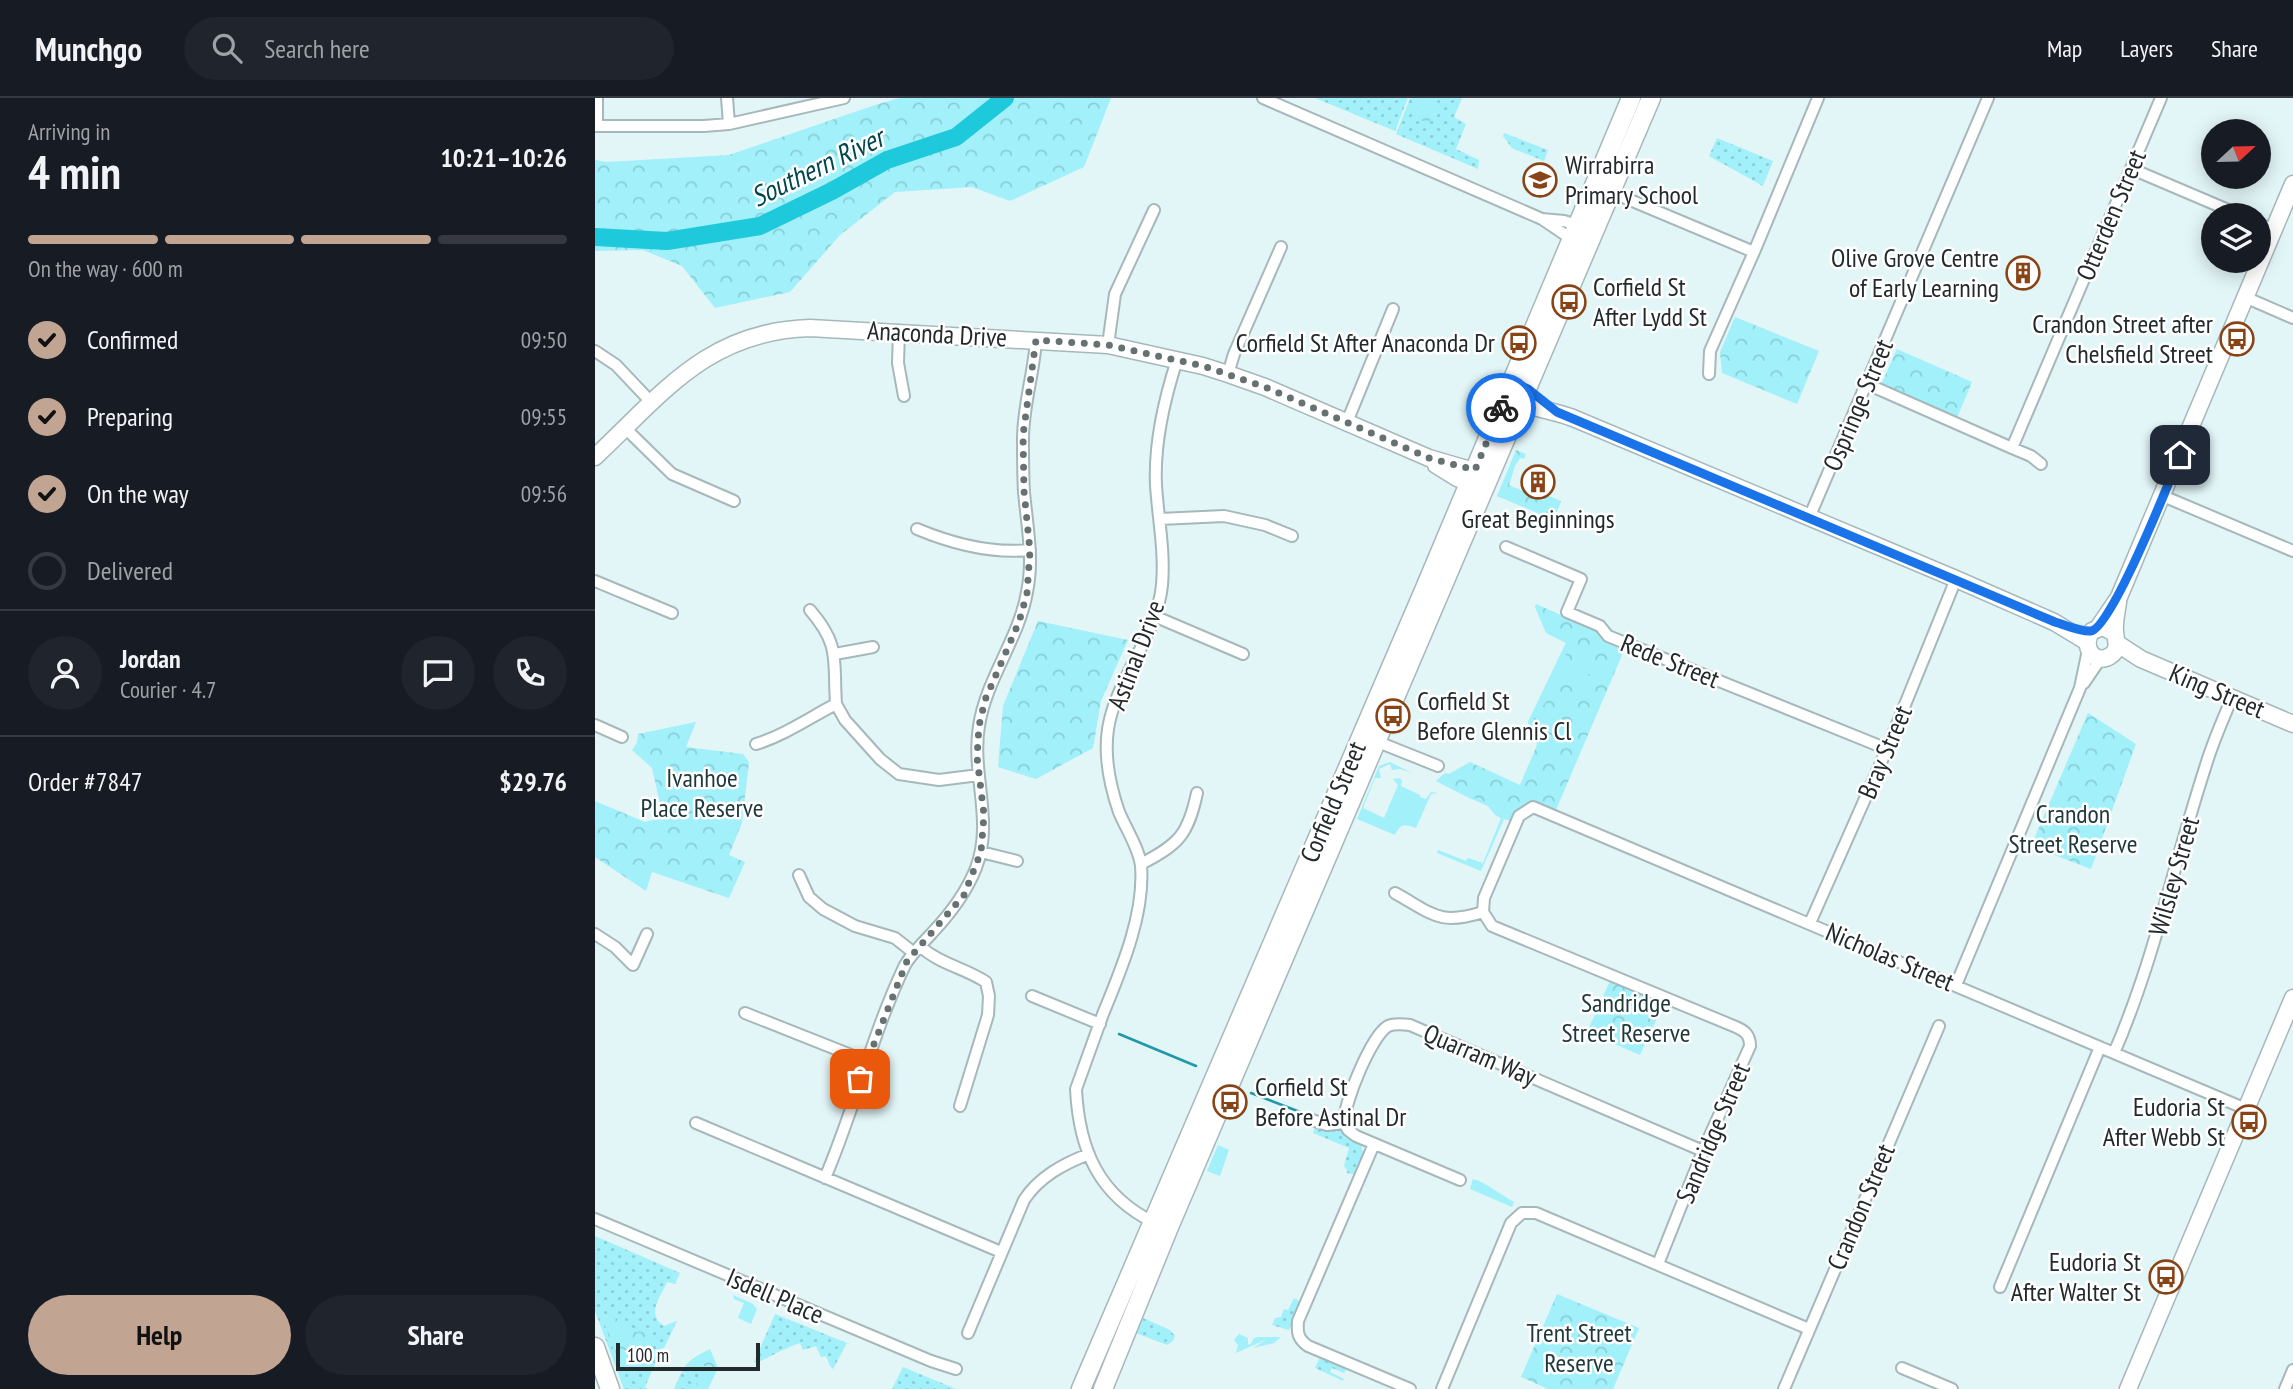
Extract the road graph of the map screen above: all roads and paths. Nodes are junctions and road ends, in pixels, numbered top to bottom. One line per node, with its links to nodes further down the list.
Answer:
1 (597, 98): 11 (street)
2 (727, 98): 10 (street)
3 (844, 98): 10 (street)
4 (1263, 98): 17 (street)
5 (1631, 98): 19 (main road, Corfield Street)
6 (1651, 98): 14 (main road, Corfield Street)
7 (1818, 98): 22 (street)
8 (1988, 98): 34 (street, Ospringe Street)
9 (2161, 98): 12 (street, Otterden Street)
10 (729, 124): 11 (street)
11 (596, 126)
12 (2132, 169): 15 (street); 40 (street, Otterden Street)
13 (2293, 184): 18 (main road)
14 (1611, 192): 20 (main road, Corfield Street); 22 (street)
15 (2212, 203)
16 (1154, 210): 29 (street)
17 (1542, 219): 19 (street); 19 (street)
18 (2271, 220)
19 (1574, 232): 20 (street); 20 (street); 35 (main road, Corfield Street)
20 (1592, 240): 35 (main road, Corfield Street)
21 (1281, 247): 32 (street)
22 (1754, 252): 33 (street)
23 (2254, 273): 24 (main road)
24 (2247, 298): 26 (street); 44 (main road)
25 (1393, 309): 38 (street)
26 (2293, 318)
27 (899, 332): 28 (main road, Anaconda Drive); 36 (street); 37 (main road, Anaconda Drive)
28 (1036, 340): 29 (main road, Anaconda Drive); 51 (street)
29 (1108, 345): 31 (main road, Anaconda Drive)
30 (595, 351): 37 (street)
31 (1177, 360): 32 (main road, Anaconda Drive); 47 (street, Astinal Drive)
32 (1228, 374): 38 (main road, Anaconda Drive)
33 (1709, 374)
34 (1867, 384): 40 (street); 46 (street, Ospringe Street)
35 (1517, 393): 43 (main road, Corfield Street); 46 (main road, King Street)
36 (904, 396)
37 (651, 402): 39 (main road, Anaconda Drive)
38 (1347, 422): 43 (main road, Anaconda Drive)
39 (625, 428): 41 (main road, Anaconda Drive); 45 (street)
40 (2011, 448): 42 (street)
41 (595, 457)
42 (2041, 464)
43 (1479, 479): 67 (main road, Corfield Street)
44 (2163, 496): 52 (street); 58 (main road)
45 (734, 501)
46 (1809, 518): 53 (main road, King Street)
47 (1160, 519): 49 (street); 57 (street, Astinal Drive)
48 (917, 529): 51 (street)
49 (1292, 536)
50 (1506, 547): 69 (street, Rede Street)
51 (1030, 551): 71 (street)
52 (2293, 551)
53 (1956, 579): 58 (main road, King Street); 69 (street, Bray Street)
54 (595, 582): 56 (street)
55 (810, 610): 60 (street)
56 (672, 613)
57 (1154, 616): 61 (street); 75 (street, Astinal Drive)
58 (2101, 642): 62 (main road, King Street); 83 (street)
59 (873, 647): 60 (street)
60 (835, 654): 63 (street)
61 (1243, 654)
62 (2231, 698): 64 (main road, King Street); 90 (street, Wilsley Street)
63 (836, 704): 68 (street); 71 (street)
64 (2293, 724)
65 (595, 725): 66 (street)
66 (622, 737)
67 (1369, 738): 70 (street); 103 (main road, Corfield Street)
68 (756, 744)
69 (1887, 749): 79 (street, Bray Street)
70 (1439, 766)
71 (979, 775): 73 (street)
72 (1197, 793): 75 (street)
73 (981, 852): 74 (street); 82 (street)
74 (1017, 861)
75 (1141, 864): 87 (street, Astinal Drive)
76 (799, 875): 82 (street)
77 (1395, 893): 78 (street)
78 (1483, 912): 79 (street, Nicholas Street); 98 (street, Sandridge Street)
79 (1810, 923): 83 (street, Nicholas Street)
80 (595, 934): 81 (street)
81 (647, 934)
82 (917, 949): 91 (street); 92 (street)
83 (1956, 985): 89 (street, Nicholas Street)
84 (1032, 996): 87 (street)
85 (2293, 998): 93 (main road)
86 (745, 1013): 91 (street)
87 (1100, 1024): 99 (street, Astinal Drive)
88 (1938, 1026): 107 (street, Crandon Street)
89 (2101, 1047): 90 (street, Nicholas Street); 106 (street)
90 (2114, 1053): 93 (street, Nicholas Street)
91 (866, 1062): 100 (street)
92 (960, 1106)
93 (2246, 1109): 119 (main road)
94 (1308, 1119): 96 (street)
95 (696, 1123): 100 (street)
96 (1344, 1123): 97 (street); 98 (street, Quarram Way)
97 (1374, 1144): 101 (street); 115 (street)
98 (1703, 1151): 105 (street, Sandridge Street)
99 (1089, 1154): 103 (street, Astinal Drive); 104 (street)
100 (825, 1178): 104 (street)
101 (1460, 1180)
102 (595, 1220): 111 (street, Isdell Place)
103 (1161, 1225): 113 (main road, Corfield Street); 114 (main road, Corfield Street)
104 (1002, 1252): 108 (street)
105 (1658, 1265): 107 (street); 116 (street)
106 (2000, 1287)
107 (1809, 1329): 117 (street, Crandon Street)
108 (968, 1333)
109 (595, 1347): 112 (main road)
110 (1902, 1368): 118 (street)
111 (956, 1369)
112 (610, 1389)
113 (1081, 1389)
114 (1103, 1389)
115 (1410, 1389)
116 (1441, 1389)
117 (1784, 1389)
118 (1952, 1389)
119 (2127, 1389)

